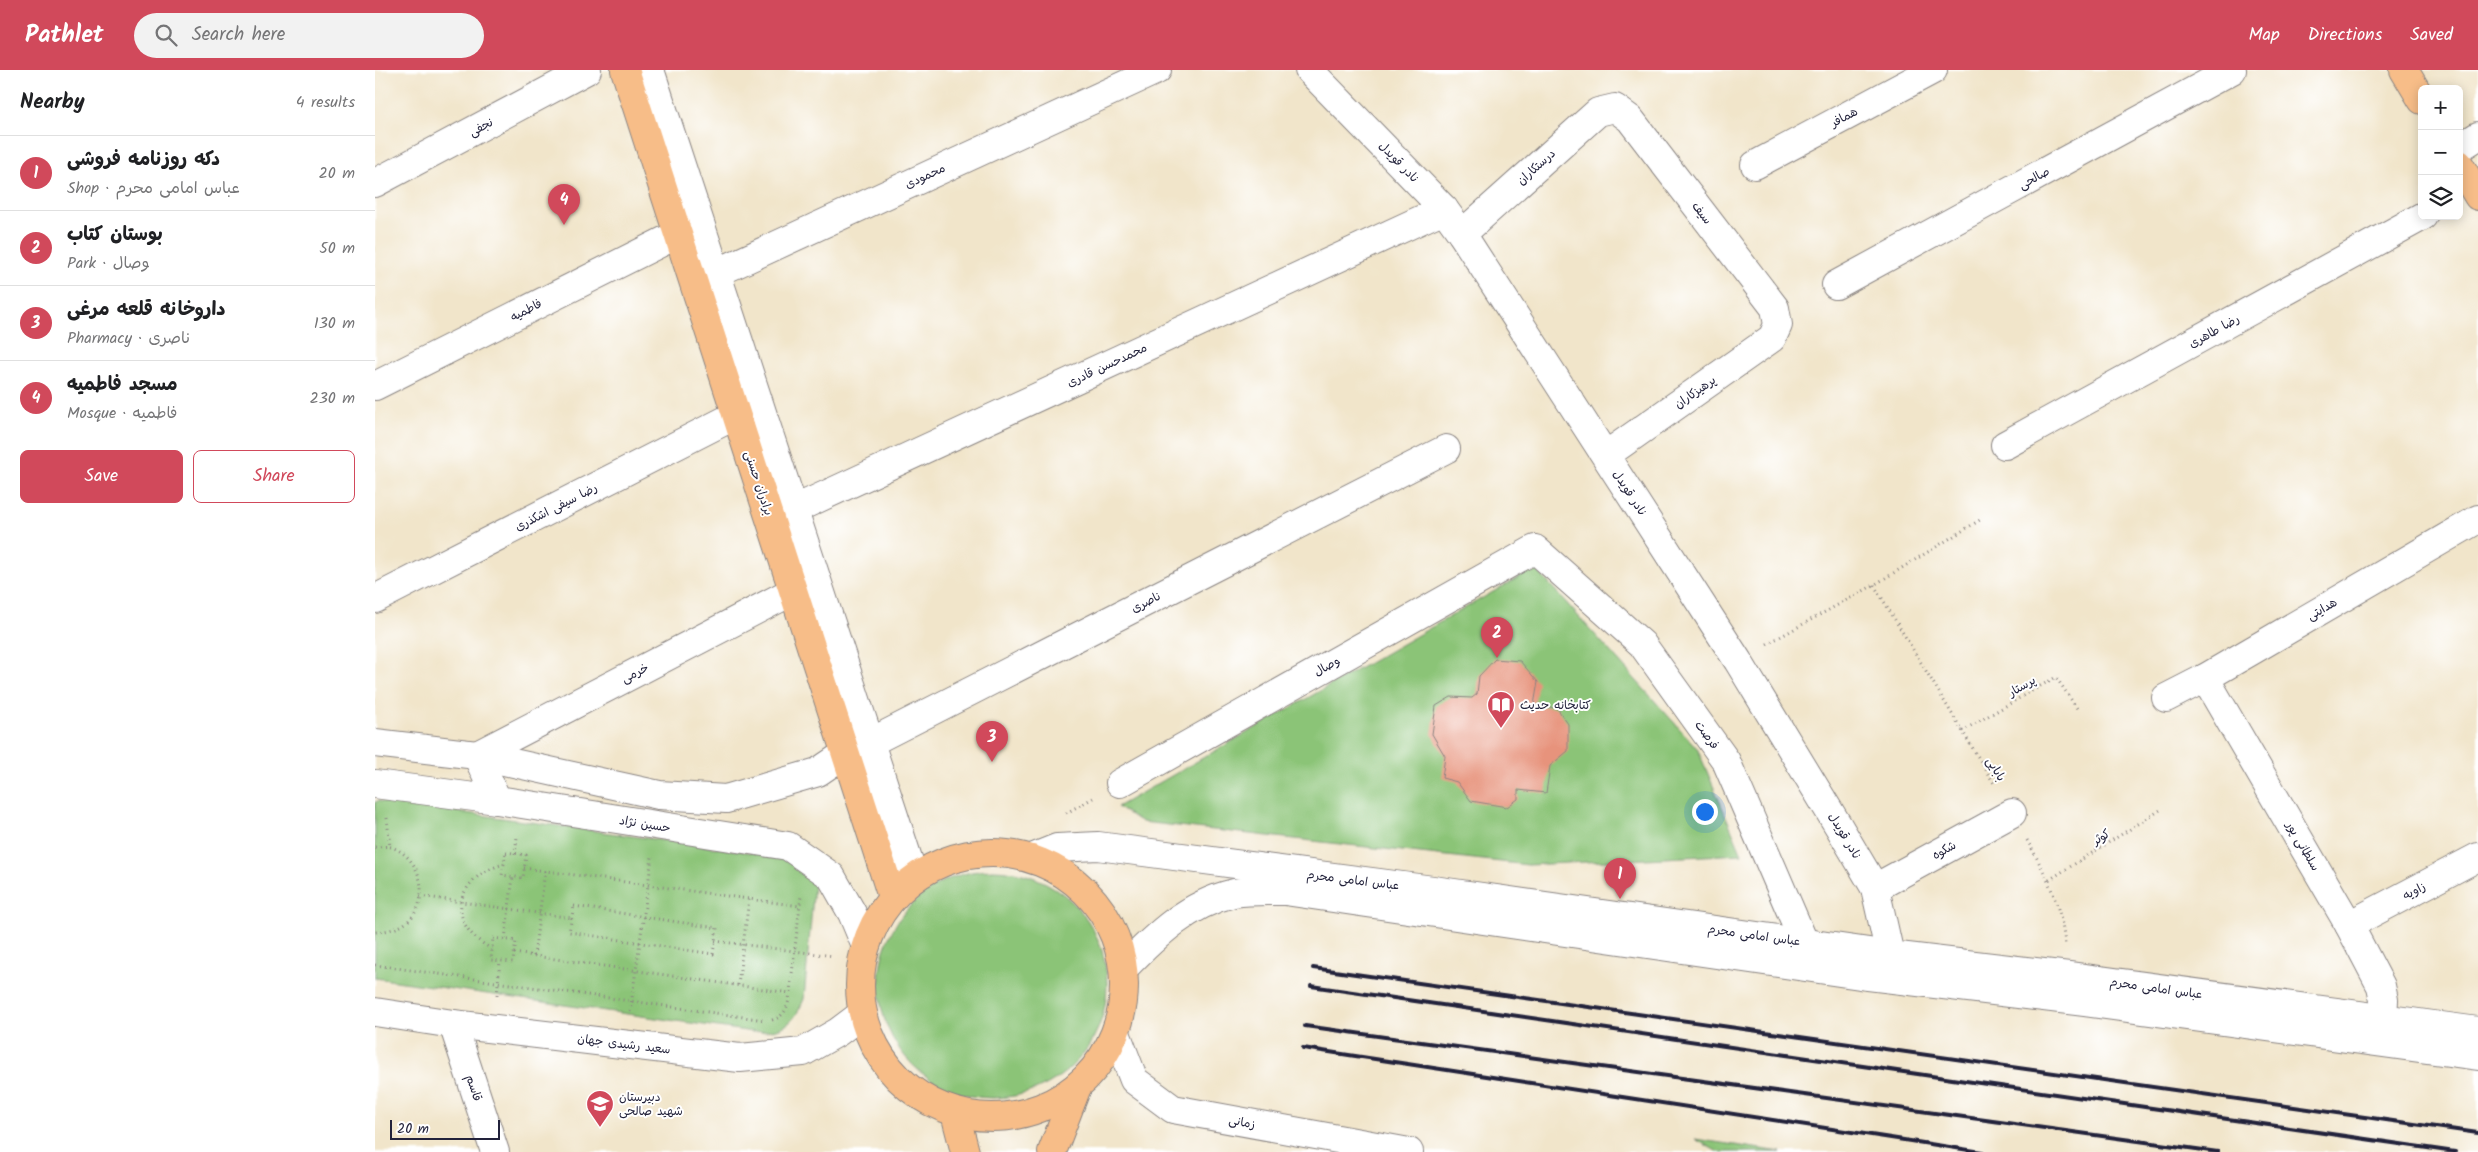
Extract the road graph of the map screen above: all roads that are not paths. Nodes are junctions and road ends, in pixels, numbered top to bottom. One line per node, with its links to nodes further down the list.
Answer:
1 (587, 70): 15 (street, نجفی)
2 (625, 70): 19 (main road, برادران حسنی)
3 (650, 70): 21 (street)
4 (1157, 70): 21 (street, محمودی)
5 (1309, 70): 17 (street, نادر قویدل)
6 (1933, 70): 13 (street, همافر)
7 (2231, 70): 22 (street, صالحی)
8 (2404, 70): 9 (main road)
9 (2418, 93)
10 (1615, 108): 20 (street, درستکاران); 23 (street, سیف)
11 (2478, 136): 12 (street)
12 (2463, 145)
13 (1755, 165)
14 (2463, 175): 16 (main road)
15 (375, 183)
16 (2470, 194)
17 (1444, 208): 20 (street, نادر قویدل); 29 (street, محمدحسن قادری)
18 (2418, 219): 26 (street, رضا طاهری)
19 (678, 234): 21 (main road, برادران حسنی); 24 (street, فاطمیه)
20 (1462, 234): 28 (street, نادر قویدل)
21 (705, 278): 25 (main road, برادران حسنی); 29 (street)
22 (1836, 285)
23 (1778, 325): 28 (street, پرهیزکاران)
24 (375, 386)
25 (736, 415): 29 (main road, برادران حسنی); 33 (street, رضا سیفی اشکذری)
26 (2005, 445)
27 (1446, 449): 37 (street, ناصری)
28 (1606, 455): 46 (street, نادر قویدل)
29 (783, 517): 32 (main road, برادران حسنی); 37 (street)
30 (2478, 519): 34 (street, هدایتی)
31 (1535, 549): 39 (street, وصال); 50 (street, فرصت)
32 (793, 591): 37 (main road, برادران حسنی); 38 (street, خرمی)
33 (375, 599)
34 (2205, 678): 35 (street, هدایتی); 48 (street, سلطانی پور)
35 (2166, 698)
36 (375, 744): 38 (street, ناصری)
37 (857, 748): 38 (street, ناصری); 45 (street); 47 (main road, برادران حسنی)
38 (477, 755): 41 (street)
39 (1120, 783)
40 (375, 784): 41 (street, حسین نژاد)
41 (497, 800): 49 (street, حسین نژاد)
42 (2012, 813): 46 (street, شکوه)
43 (2478, 857): 48 (street, زاویه)
44 (1032, 858): 45 (main road); 50 (street, عباس امامی محرم); 52 (main road)
45 (913, 877): 47 (main road)
46 (1875, 888): 51 (street, نادر قویدل)
47 (892, 897): 49 (main road)
48 (2349, 925): 56 (street, سلطانی پور)
49 (863, 952): 54 (main road)
50 (1804, 954): 51 (street, عباس امامی محرم); 52 (street, عباس امامی محرم); 56 (street, عباس امامی محرم)
51 (1891, 954): 56 (street, عباس امامی محرم)
52 (1124, 968): 58 (main road)
53 (375, 1012): 55 (street, سعید رشیدی جهان)
54 (862, 1014): 55 (street, سعید رشیدی جهان); 61 (main road)
55 (453, 1024): 62 (street, قاسم)
56 (2382, 1031): 57 (street, عباس امامی محرم); 59 (street, عباس امامی محرم)
57 (2478, 1031)
58 (1116, 1033): 60 (main road); 65 (street, زمانی)
59 (2478, 1056)
60 (1077, 1087): 61 (main road); 64 (main road)
61 (955, 1113): 63 (main road)
62 (495, 1152)
63 (965, 1152)
64 (1052, 1152)
65 (1409, 1152)

